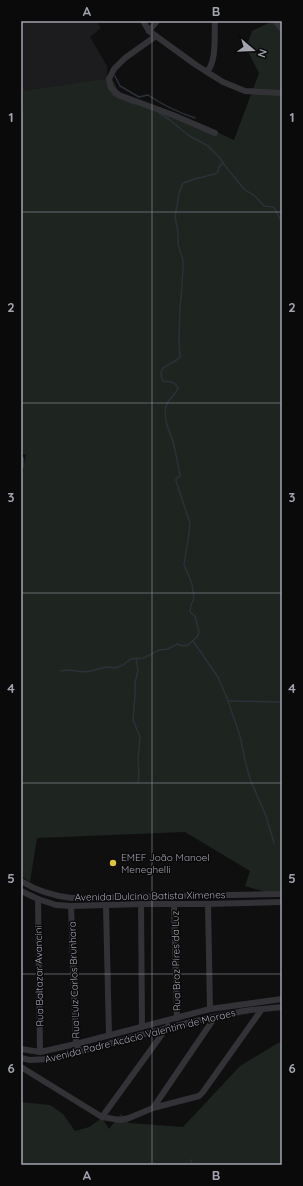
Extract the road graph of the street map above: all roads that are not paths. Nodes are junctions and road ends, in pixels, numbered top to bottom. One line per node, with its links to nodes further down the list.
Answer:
1 (142, 21): 6 (street)
2 (157, 21): 6 (street)
3 (215, 21): 8 (street)
4 (275, 21): 5 (street)
5 (282, 29)
6 (149, 31): 7 (street)
7 (156, 36): 8 (street); 10 (street)
8 (207, 72): 9 (street)
9 (282, 93)
10 (215, 133)
11 (21, 459): 12 (street)
12 (21, 466)
13 (21, 881): 15 (street, Avenida Dulcino Batista Ximenes)
14 (21, 891): 16 (street, Avenida Dulcino Batista Ximenes)
15 (282, 894)
16 (38, 899): 21 (street, Avenida Dulcino Batista Ximenes); 37 (street, Rua Baltazar Avancini)
17 (282, 902): 20 (street, Avenida Dulcino Batista Ximenes)
18 (142, 904): 19 (street, Avenida Dulcino Batista Ximenes); 22 (street, Avenida Dulcino Batista Ximenes); 32 (street)
19 (174, 904): 20 (street, Avenida Dulcino Batista Ximenes); 30 (street, Rua Braz Pires da Luz)
20 (208, 904): 26 (street)
21 (71, 906): 22 (street, Avenida Dulcino Batista Ximenes); 35 (street, Rua Luiz Carlos Brunhara)
22 (106, 906): 34 (street)
23 (282, 999): 24 (street, Avenida Padre Acácio Valentim de Moraes)
24 (240, 1005): 26 (street, Avenida Padre Acácio Valentim de Moraes); 28 (street)
25 (282, 1007): 27 (street, Avenida Padre Acácio Valentim de Moraes)
26 (210, 1009): 30 (street, Avenida Padre Acácio Valentim de Moraes)
27 (262, 1009): 28 (street, Avenida Padre Acácio Valentim de Moraes); 41 (street)
28 (240, 1012): 29 (street, Avenida Padre Acácio Valentim de Moraes)
29 (215, 1017): 33 (street, Avenida Padre Acácio Valentim de Moraes); 41 (street)
30 (177, 1018): 31 (street, Avenida Padre Acácio Valentim de Moraes)
31 (168, 1021): 32 (street, Avenida Padre Acácio Valentim de Moraes); 33 (street)
32 (142, 1027): 34 (street, Avenida Padre Acácio Valentim de Moraes)
33 (168, 1028): 38 (street, Avenida Padre Acácio Valentim de Moraes); 42 (street)
34 (109, 1035): 35 (street, Avenida Padre Acácio Valentim de Moraes)
35 (76, 1044): 37 (street, Avenida Padre Acácio Valentim de Moraes); 38 (street, Rua Luiz Carlos Brunhara)
36 (21, 1049): 37 (street, Avenida Padre Acácio Valentim de Moraes)
37 (40, 1052)
38 (80, 1052): 39 (street, Avenida Padre Acácio Valentim de Moraes)
39 (21, 1058)
40 (21, 1067): 42 (street)
41 (153, 1108): 42 (street)
42 (102, 1117)

